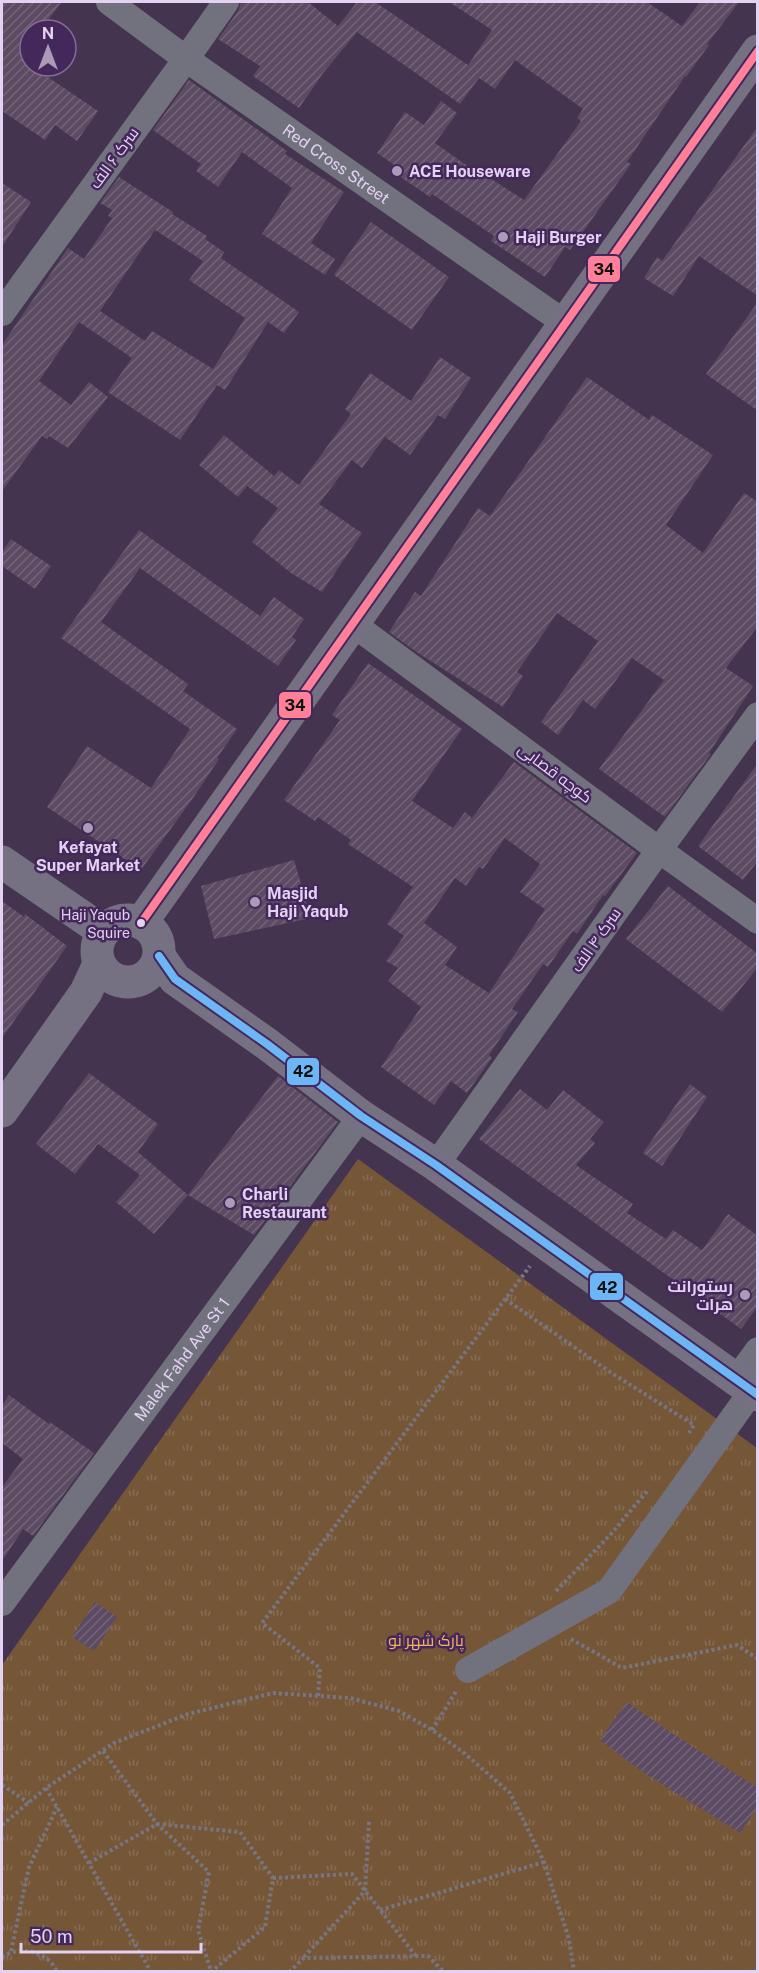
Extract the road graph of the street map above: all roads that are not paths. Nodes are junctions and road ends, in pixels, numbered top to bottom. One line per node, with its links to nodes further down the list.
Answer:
1 (109, 2): 4 (street, Red Cross Street)
2 (226, 2): 4 (street, سرک ۶ الف)
3 (758, 51): 6 (main road)
4 (186, 59): 5 (street, سرک ۶ الف); 6 (street, Red Cross Street)
5 (2, 313)
6 (565, 323): 7 (main road)
7 (353, 624): 9 (street, کوچه قصابی); 12 (main road)
8 (758, 715): 9 (street, سرک ۴ الف)
9 (659, 850): 11 (street, کوچه قصابی); 18 (street, سرک ۴ الف)
10 (2, 862): 13 (main road)
11 (758, 921)
12 (141, 923): 13 (main road); 14 (main road)
13 (103, 931): 15 (main road)
14 (159, 956): 15 (main road); 17 (main road)
15 (93, 978): 16 (main road)
16 (2, 1111)
17 (361, 1116): 18 (main road); 21 (street, Malek Fahd Ave St 1)
18 (436, 1165): 20 (main road)
19 (758, 1350): 20 (street)
20 (749, 1389): 22 (street)
21 (2, 1603)
22 (468, 1670)

